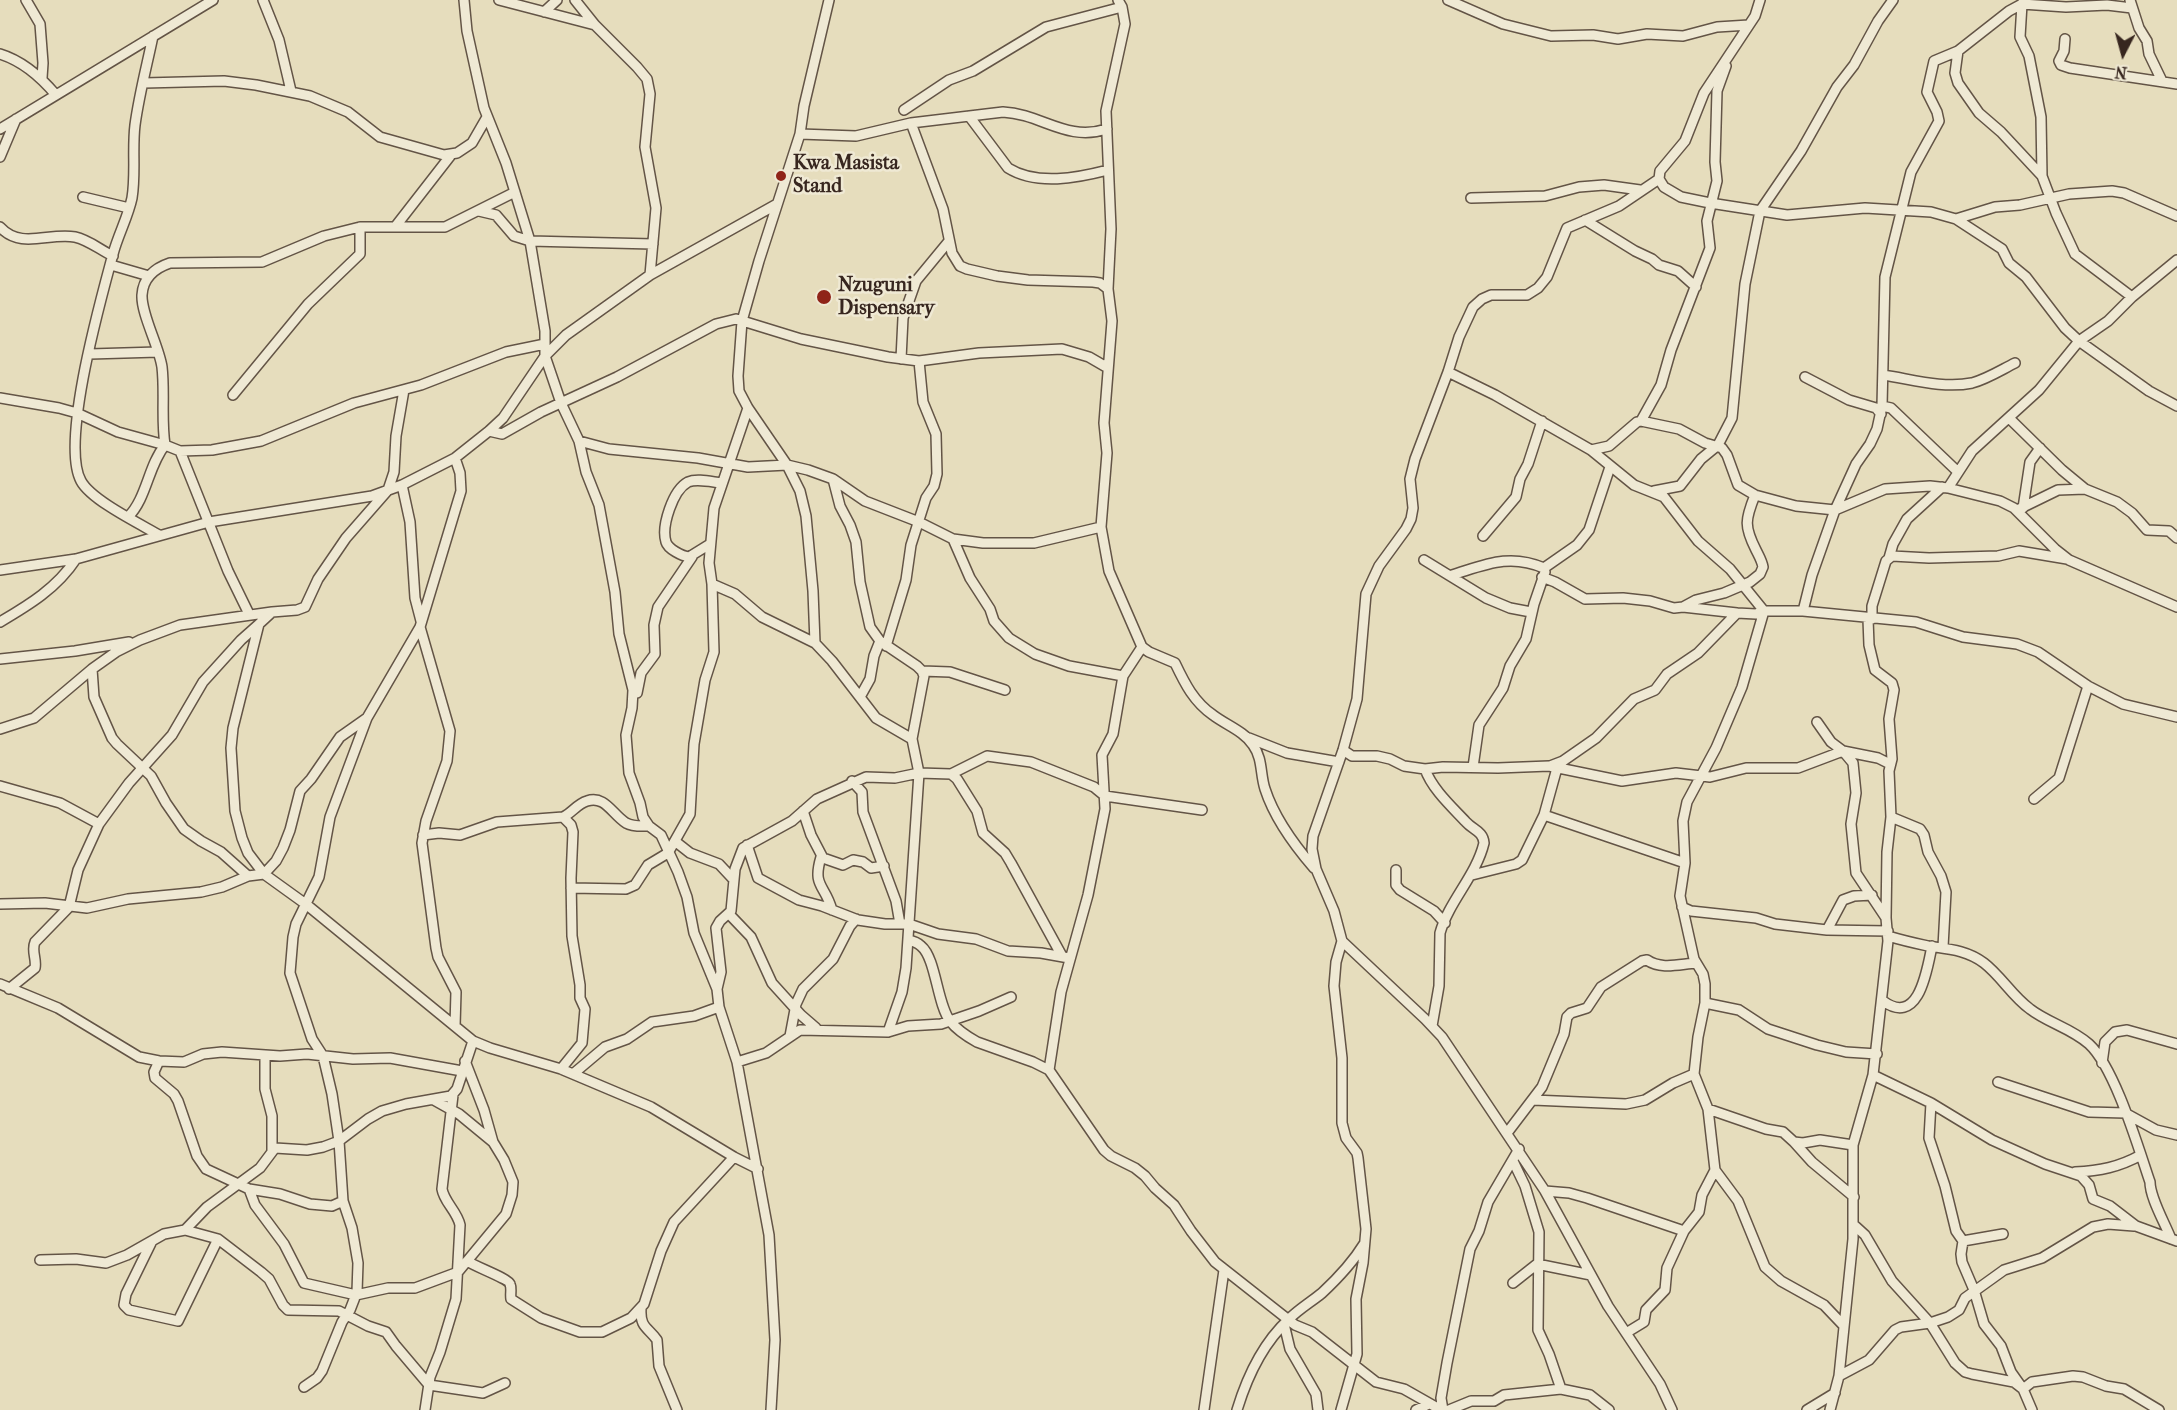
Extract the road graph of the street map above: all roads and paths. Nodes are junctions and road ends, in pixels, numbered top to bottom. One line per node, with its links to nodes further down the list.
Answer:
1 (26, 0): 23 (street)
2 (213, 0): 18 (street)
3 (262, 0): 27 (street)
4 (464, 0): 31 (street)
5 (499, 0): 15 (street)
6 (557, 0): 15 (street)
7 (575, 0): 16 (street)
8 (829, 0): 36 (street)
9 (1448, 0): 17 (street)
10 (1760, 0): 17 (street)
11 (1893, 0): 51 (street)
12 (2023, 2): 14 (street); 20 (street); 40 (street)
13 (1120, 3): 29 (street); 35 (street)
14 (2131, 4): 24 (street)
15 (544, 12): 16 (street)
16 (595, 25): 61 (street)
17 (1749, 26): 22 (street)
18 (153, 36): 25 (street); 28 (street)
19 (2065, 39): 24 (street)
20 (1958, 51): 40 (street); 52 (street)
21 (0, 54): 23 (street)
22 (1726, 60): 41 (street); 47 (street)
23 (42, 78): 28 (street)
24 (2162, 81): 26 (street)
25 (144, 83): 27 (street); 49 (street)
26 (2177, 84)
27 (291, 91): 37 (street)
28 (56, 95): 32 (street)
29 (904, 110)
30 (969, 116): 33 (street); 35 (street); 39 (street)
31 (488, 117): 37 (street); 43 (street)
32 (16, 119): 34 (street); 38 (street)
33 (911, 123): 36 (street); 60 (street)
34 (0, 129)
35 (1107, 129): 39 (street)
36 (800, 134): 48 (street)
37 (451, 155): 57 (street)
38 (0, 157)
39 (1108, 170): 67 (street)
40 (2042, 176): 46 (street)
41 (1659, 179): 42 (street); 47 (street)
42 (1640, 190): 45 (street); 55 (street)
43 (515, 192): 50 (street); 59 (street)
44 (83, 197): 49 (street)
45 (1471, 198)
46 (2050, 198): 53 (street); 54 (street); 68 (street)
47 (1710, 203): 51 (street); 66 (street)
48 (777, 204): 64 (street); 69 (street)
49 (129, 208): 62 (street)
50 (479, 211): 57 (street); 59 (street)
51 (1760, 211): 52 (street); 96 (street)
52 (1903, 211): 54 (street); 80 (street)
53 (2177, 216)
54 (1956, 219): 70 (street)
55 (1585, 220): 66 (street); 79 (street)
56 (360, 227): 57 (street); 65 (street); 83 (street)
57 (395, 227)
58 (2, 233): 62 (street)
59 (530, 241): 61 (street); 71 (street)
60 (949, 241): 67 (street); 75 (street)
61 (653, 244): 64 (street)
62 (112, 260): 65 (street); 73 (street)
63 (2177, 260): 68 (street)
64 (650, 275): 74 (street)
65 (149, 276): 72 (street)
66 (1696, 287): 92 (street)
67 (1108, 289): 78 (street)
68 (2132, 297): 70 (street)
69 (742, 321): 75 (street); 85 (street); 87 (street)
70 (2079, 341): 86 (street); 90 (street)
71 (545, 344): 74 (street); 82 (street)
72 (158, 352): 73 (street); 95 (street)
73 (90, 354): 89 (street)
74 (545, 356): 85 (street); 93 (street)
75 (901, 359): 76 (street)
76 (919, 361): 78 (street); 117 (street)
77 (2015, 363): 80 (street)
78 (1108, 368): 118 (street)
79 (1448, 372): 91 (street); 164 (street)
80 (1882, 375): 88 (street)
81 (1804, 377): 88 (street)
82 (404, 390): 99 (street); 110 (street)
83 (233, 395)
84 (0, 398): 89 (street)
85 (561, 403): 93 (street); 94 (street)
86 (2177, 406)
87 (748, 408): 101 (street); 102 (street)
88 (1881, 410): 104 (street); 114 (street)
89 (77, 413): 95 (street); 115 (street)
90 (2009, 418): 97 (street); 104 (street)
91 (1542, 421): 98 (street); 120 (street)
92 (1641, 421): 96 (street); 98 (street)
93 (489, 431): 100 (street)
94 (579, 441): 101 (street); 157 (street)
95 (165, 445): 99 (street); 115 (street)
96 (1718, 445): 111 (street); 112 (street)
97 (2040, 448): 109 (street); 113 (street)
98 (1592, 450): 103 (street)
99 (180, 451): 116 (street)
100 (455, 458): 107 (street); 145 (street)
101 (727, 465): 102 (street); 106 (street)
102 (787, 465): 105 (street); 147 (street)
103 (1610, 467): 111 (street); 130 (street)
104 (1958, 472): 108 (street)
105 (833, 479): 117 (street); 148 (street)
106 (721, 483): 123 (street); 124 (street)
107 (402, 484): 110 (street); 145 (street)
108 (1945, 488): 113 (street); 114 (street); 125 (street)
109 (2085, 489): 113 (street); 121 (street)
110 (388, 490): 116 (street); 138 (street)
111 (1654, 491): 133 (street)
112 (1755, 495): 114 (street); 133 (street)
113 (2020, 509): 128 (street)
114 (1835, 510): 137 (street)
115 (128, 517): 119 (street)
116 (209, 522): 119 (street); 141 (street)
117 (919, 522): 122 (street); 148 (street)
118 (1101, 527): 122 (street); 149 (street)
119 (159, 535): 126 (street)
120 (1483, 536)
121 (2177, 538)
122 (952, 539): 153 (street)
123 (710, 544): 124 (street); 132 (street)
124 (692, 556): 157 (street)
125 (1889, 558): 128 (street); 142 (street)
126 (76, 559): 129 (street); 143 (street)
127 (1424, 560): 131 (street)
128 (2069, 560): 135 (street)
129 (0, 570)
130 (1543, 573): 131 (street); 134 (street); 139 (street)
131 (1452, 575): 139 (street)
132 (712, 584): 147 (street); 187 (street)
133 (1742, 585): 134 (street); 136 (street)
134 (1683, 607): 140 (street)
135 (2177, 607)
136 (1764, 611): 137 (street); 140 (street); 174 (street)
137 (1803, 611): 142 (street)
138 (272, 612): 141 (street); 144 (street)
139 (1532, 612): 169 (street)
140 (1737, 613): 170 (street)
141 (249, 614): 146 (street)
142 (1870, 619): 154 (street); 167 (street)
143 (0, 622)
144 (259, 624): 168 (street); 195 (street)
145 (421, 625): 159 (street); 186 (street)
146 (140, 640): 150 (street); 151 (street)
147 (815, 643): 156 (street)
148 (883, 644): 152 (street); 156 (street)
149 (1142, 647): 153 (street); 162 (street)
150 (0, 659)
151 (92, 669): 161 (street); 168 (street)
152 (922, 671): 155 (street); 163 (street)
153 (1123, 676): 177 (street)
154 (2088, 686): 158 (street); 178 (street)
155 (1005, 690)
156 (860, 697): 163 (street)
157 (632, 701): 185 (street)
158 (2177, 717)
159 (367, 718): 195 (street); 202 (street)
160 (1817, 722): 165 (street)
161 (0, 729)
162 (1249, 738): 166 (street); 193 (street)
163 (912, 739): 172 (street)
164 (1343, 750): 166 (street); 171 (street)
165 (1844, 751): 167 (street); 174 (street); 200 (street)
166 (1339, 762): 193 (street)
167 (1890, 764): 183 (street)
168 (143, 767): 184 (street); 197 (street)
169 (1473, 767): 170 (street); 171 (street)
170 (1553, 767): 174 (street); 181 (street)
171 (1425, 769): 196 (street)
172 (919, 773): 173 (street); 175 (street); 210 (street)
173 (951, 774): 177 (street); 217 (street)
174 (1702, 775): 191 (street)
175 (852, 782): 180 (street); 192 (street)
176 (0, 786): 184 (street)
177 (1105, 796): 179 (street); 217 (street)
178 (2034, 799)
179 (1202, 810)
180 (803, 811): 188 (street); 190 (street)
181 (1544, 815): 191 (street); 196 (street)
182 (563, 817): 185 (street); 186 (street); 199 (street)
183 (1890, 817): 207 (street); 216 (street)
184 (99, 824): 203 (street)
185 (649, 826): 189 (street)
186 (423, 835): 227 (street)
187 (676, 842): 189 (street); 198 (street)
188 (747, 846): 198 (street); 205 (street)
189 (669, 853): 199 (street); 220 (street)
190 (821, 857): 192 (street); 205 (street)
191 (1685, 863): 204 (street)
192 (884, 866): 210 (street)
193 (1316, 869): 214 (street)
194 (1396, 870): 209 (street)
195 (264, 874): 197 (street); 202 (street)
196 (1472, 875): 209 (street)
197 (248, 876): 203 (street)
198 (733, 879): 206 (street)
199 (571, 888): 242 (street)
200 (1872, 895): 207 (street); 211 (street)
201 (0, 904): 203 (street)
202 (307, 905): 227 (street); 237 (street)
203 (69, 907): 219 (street)
204 (1682, 907): 211 (street); 218 (street)
205 (832, 910): 208 (street)
206 (729, 914): 220 (street); 225 (street)
207 (1886, 918): 212 (street)
208 (856, 919): 210 (street); 225 (street)
209 (1444, 923): 228 (street)
210 (905, 924): 213 (street); 217 (street)
211 (1827, 930): 212 (street)
212 (1888, 933): 215 (street); 222 (street)
213 (908, 940): 226 (street); 230 (street)
214 (1342, 941): 228 (street); 282 (street)
215 (1932, 946): 216 (street); 222 (street)
216 (1943, 947): 241 (street)
217 (1065, 957): 243 (street)
218 (1696, 963): 223 (street); 250 (street)
219 (4, 987): 238 (street)
220 (717, 989): 224 (street)
221 (1011, 997): 226 (street)
222 (1883, 1001): 235 (street)
223 (1705, 1003): 235 (street); 245 (street)
224 (719, 1007): 239 (street); 244 (street)
225 (795, 1009): 229 (street); 231 (street)
226 (950, 1021): 230 (street); 243 (street)
227 (454, 1026): 232 (street)
228 (1432, 1026): 255 (street)
229 (818, 1030): 230 (street); 231 (street)
230 (888, 1032)
231 (790, 1036): 239 (street)
232 (473, 1041): 234 (street); 240 (street)
233 (2177, 1044): 241 (street)
234 (490, 1048): 240 (street); 242 (street)
235 (1876, 1054): 246 (street)
236 (265, 1055): 237 (street); 238 (street); 262 (street)
237 (323, 1056): 240 (street); 257 (street)
238 (159, 1061): 269 (street)
239 (737, 1062): 266 (street)
240 (465, 1063): 248 (street); 258 (street)
241 (2102, 1063): 254 (street)
242 (561, 1069): 244 (street)
243 (1049, 1071): 286 (street)
244 (573, 1074): 264 (street)
245 (1694, 1074): 250 (street); 253 (street)
246 (1873, 1075): 251 (street); 260 (street)
247 (1998, 1082): 254 (street)
248 (453, 1095): 249 (street); 252 (street)
249 (434, 1100): 252 (street); 257 (street)
250 (1533, 1100): 255 (street)
251 (1931, 1103): 268 (street); 281 (street)
252 (450, 1108): 258 (street); 287 (street)
253 (1708, 1109): 259 (street); 267 (street)
254 (2125, 1113): 256 (street); 263 (street)
255 (1508, 1133): 261 (street)
256 (2177, 1135)
257 (339, 1141): 262 (street); 272 (street)
258 (493, 1142): 284 (street)
259 (1794, 1142): 260 (street); 271 (street)
260 (1853, 1145): 271 (street)
261 (1519, 1149): 265 (street); 270 (street)
262 (272, 1150): 269 (street)
263 (2140, 1155): 268 (street); 280 (street)
264 (734, 1157): 266 (street); 292 (street)
265 (1513, 1161): 285 (street); 315 (street)
266 (758, 1168): 309 (street)
267 (1715, 1170): 276 (street); 296 (street)
268 (2073, 1172): 274 (street)
269 (244, 1187): 272 (street); 275 (street); 291 (street)
270 (1545, 1191): 276 (street); 288 (street)
271 (1854, 1197): 273 (street)
272 (343, 1201): 291 (street)
273 (1854, 1224): 295 (street); 296 (street)
274 (2136, 1226): 280 (street); 290 (street)
275 (185, 1230): 278 (street); 279 (street)
276 (1684, 1231): 297 (street)
277 (2003, 1234): 281 (street)
278 (153, 1239): 279 (street); 283 (street)
279 (218, 1239): 293 (street)
280 (2174, 1240)
281 (1963, 1241): 290 (street)
282 (1365, 1242): 294 (street); 298 (street)
283 (40, 1260)
284 (467, 1261): 287 (street); 292 (street)
285 (1538, 1264): 288 (street); 289 (street); 303 (street)
286 (1224, 1270): 294 (street); 310 (street)
287 (458, 1272): 291 (street); 301 (street)
288 (1591, 1275): 297 (street)
289 (1513, 1283)
290 (1974, 1290): 295 (street); 304 (street)
291 (356, 1295): 293 (street)
292 (641, 1309): 308 (street)
293 (347, 1314): 301 (street); 302 (street)
294 (1286, 1322): 298 (street); 311 (street); 312 (street)
295 (1930, 1323): 299 (street); 304 (street)
296 (1844, 1326): 299 (street)
297 (1626, 1333): 318 (street)
298 (1354, 1363): 306 (street); 313 (street)
299 (1839, 1376): 305 (street)
300 (505, 1383): 301 (street)
301 (429, 1385): 307 (street)
302 (304, 1387)
303 (1561, 1389): 316 (street); 317 (street)
304 (2023, 1389): 321 (street); 322 (street)
305 (1835, 1393): 319 (street); 320 (street)
306 (1429, 1404): 314 (street); 315 (street)
307 (425, 1410)
308 (677, 1410)
309 (771, 1410)
310 (1204, 1410)
311 (1237, 1410)
312 (1318, 1410)
313 (1341, 1410)
314 (1416, 1410)
315 (1442, 1410)
316 (1449, 1410)
317 (1609, 1410)
318 (1672, 1410)
319 (1807, 1410)
320 (1830, 1410)
321 (2032, 1410)
322 (2159, 1410)

